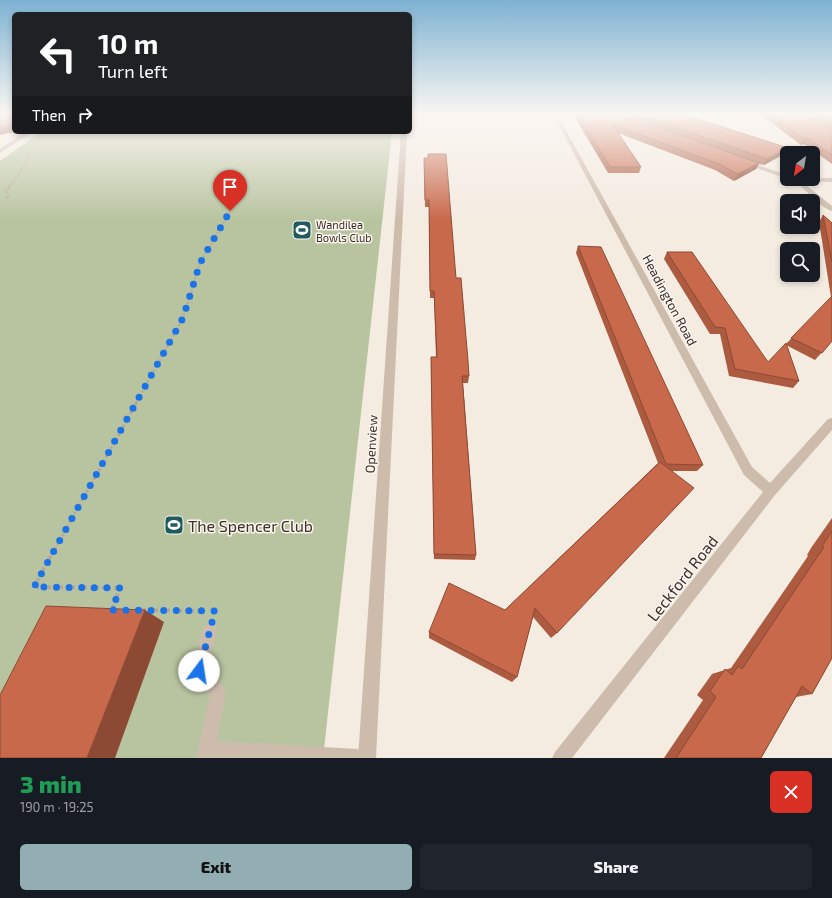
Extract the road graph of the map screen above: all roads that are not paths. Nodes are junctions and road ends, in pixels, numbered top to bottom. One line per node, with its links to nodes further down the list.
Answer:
1 (403, 149): 14 (street, Openview)
2 (574, 149): 10 (street, Headington Road)
3 (737, 160): 4 (street)
4 (780, 175)
5 (820, 180): 6 (street)
6 (832, 180)
7 (804, 186): 8 (street)
8 (832, 210)
9 (832, 422): 10 (street, Leckford Road)
10 (771, 491): 15 (street, Leckford Road)
11 (210, 630): 12 (street)
12 (207, 753): 13 (street)
13 (356, 758)
14 (366, 758)
15 (561, 758)

